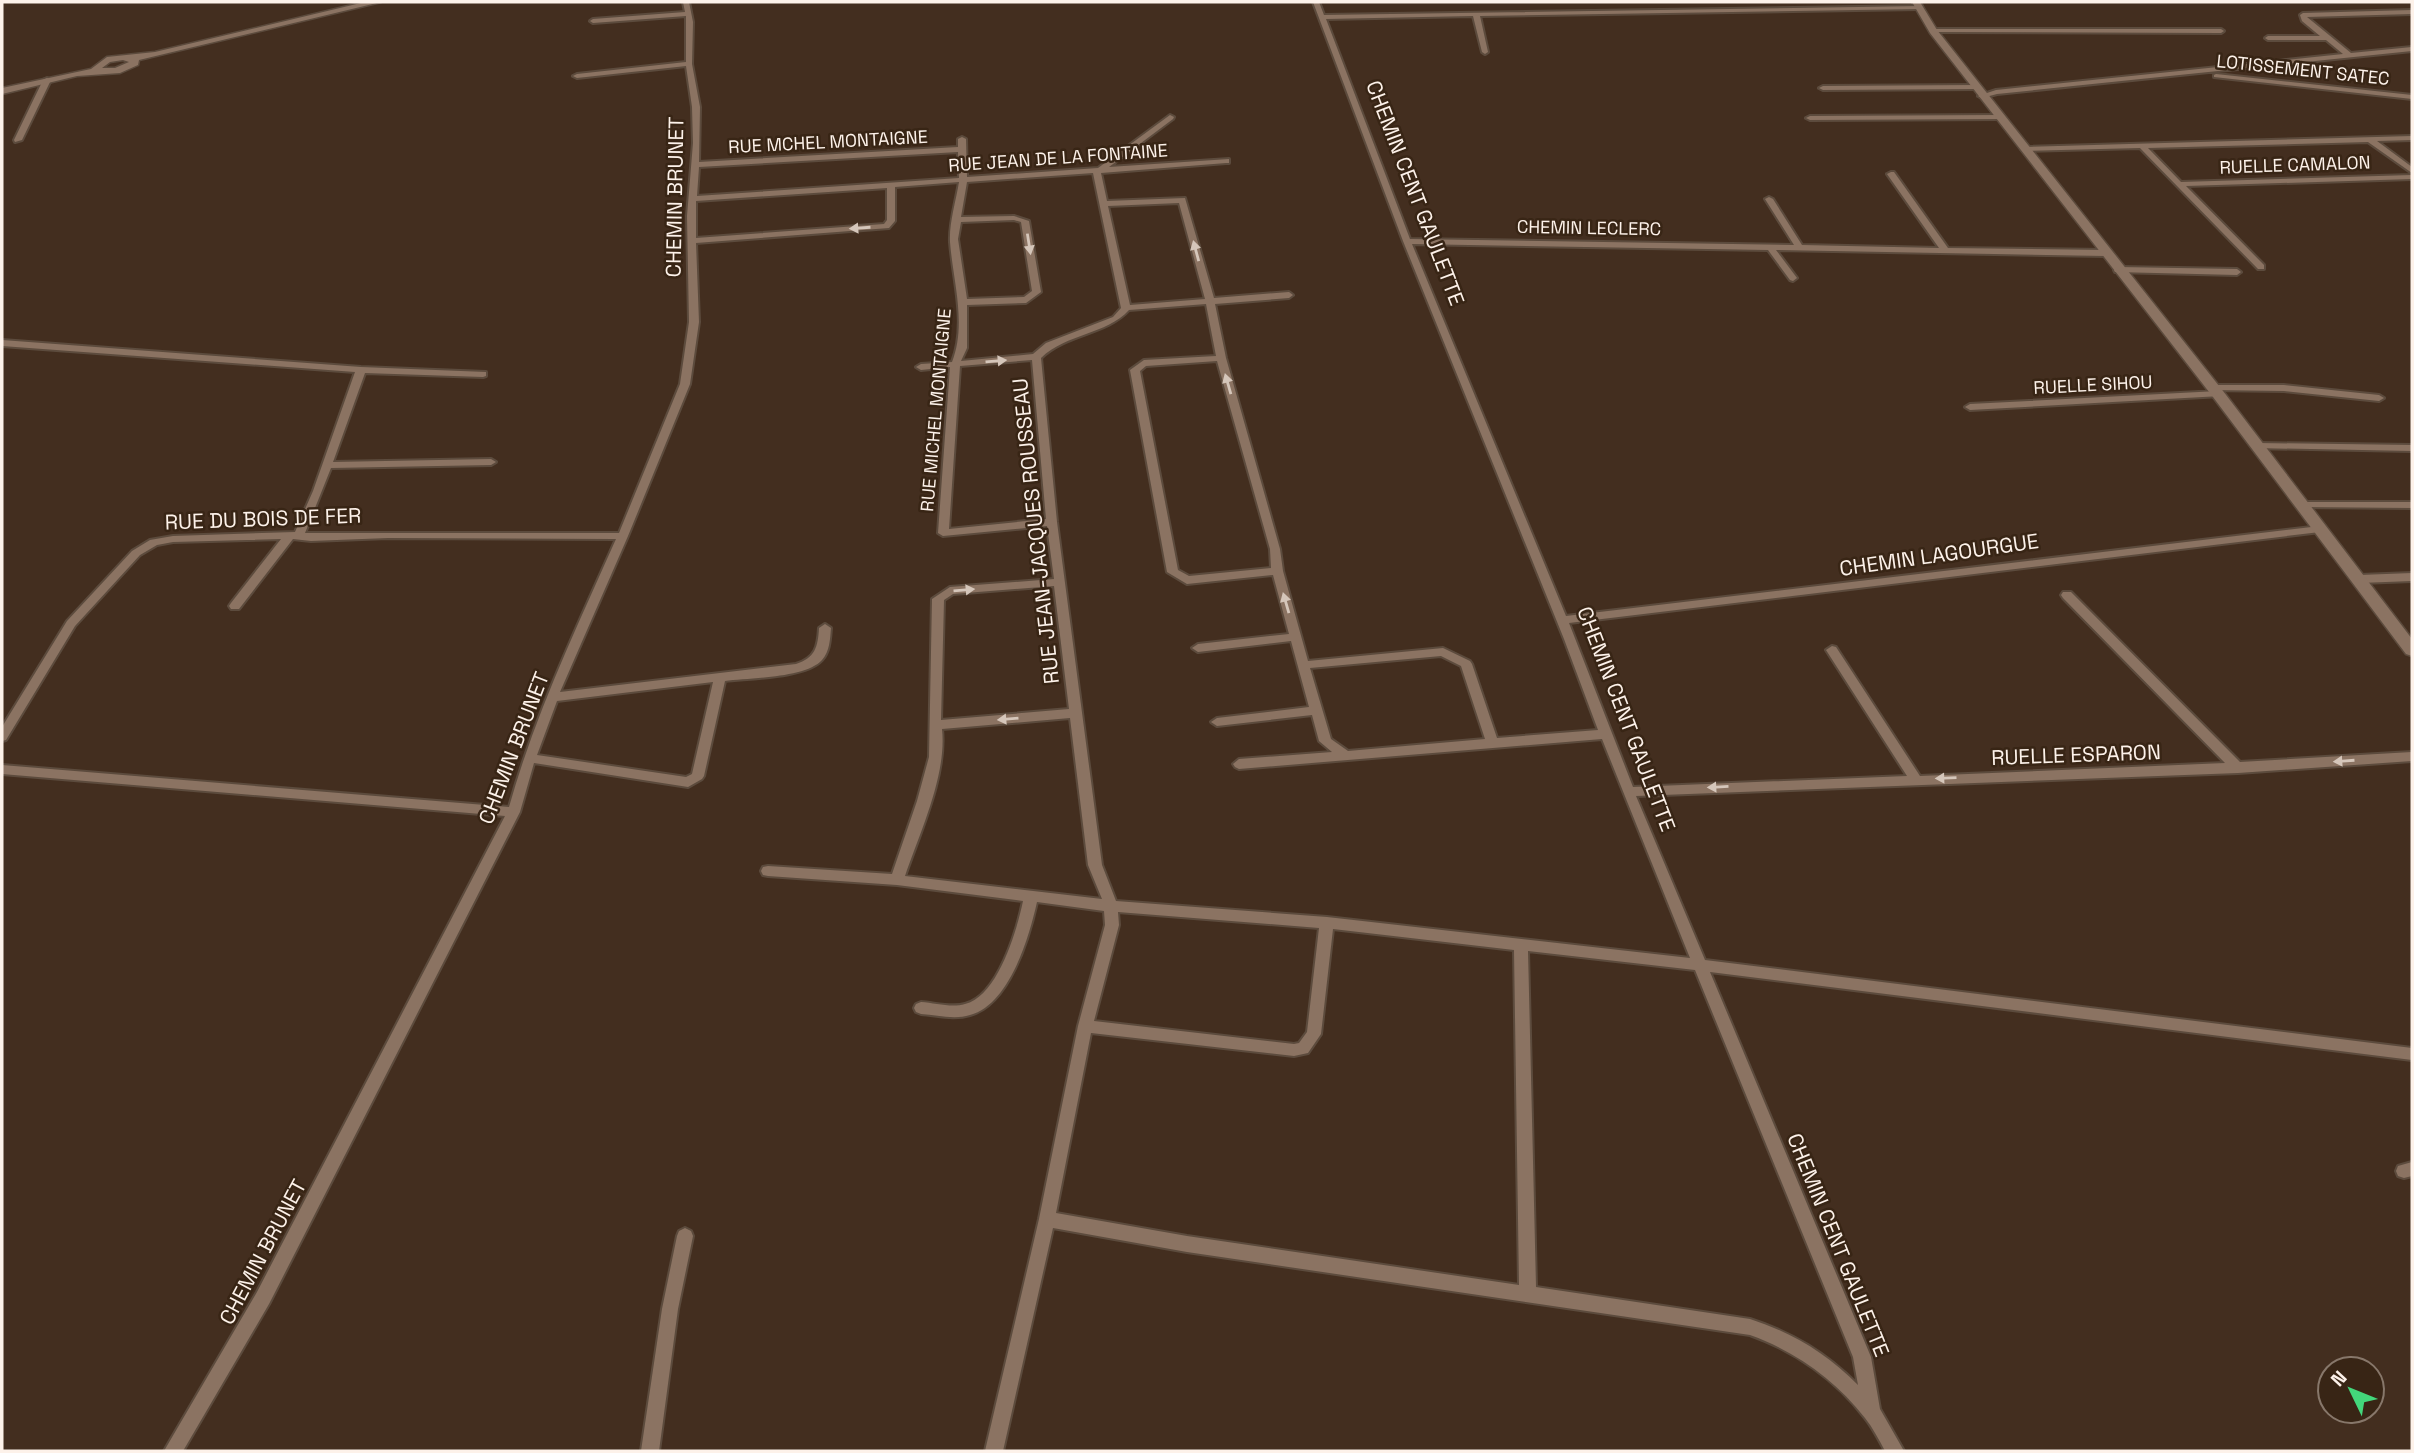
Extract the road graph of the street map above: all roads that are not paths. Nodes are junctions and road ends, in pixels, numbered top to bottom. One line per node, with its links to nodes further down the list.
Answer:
1 (376, 2): 21 (street)
2 (1316, 2): 9 (street, CHEMIN CENT GAULETTE)
3 (1690, 2): 6 (street)
4 (1918, 4): 6 (street); 11 (street)
5 (687, 8): 10 (street); 18 (street, CHEMIN BRUNET)
6 (1698, 11): 8 (street)
7 (2412, 12): 13 (street, LOTISSEMENT SATEC)
8 (1476, 15): 9 (street); 16 (street)
9 (1322, 18): 50 (street, CHEMIN CENT GAULETTE)
10 (593, 21)
11 (1933, 31): 12 (street); 24 (street)
12 (2221, 31)
13 (2326, 37): 14 (street); 17 (street, LOTISSEMENT SATEC)
14 (2268, 38)
15 (2412, 49): 17 (street, LOTISSEMENT SATEC)
16 (1485, 52)
17 (2349, 55): 19 (street, LOTISSEMENT SATEC)
18 (689, 64): 20 (street); 37 (street, CHEMIN BRUNET)
19 (2191, 74): 24 (street, LOTISSEMENT SATEC); 25 (street, LOTISSEMENT SATEC)
20 (577, 76)
21 (47, 80): 23 (street); 32 (street)
22 (1824, 88): 24 (street, LOTISSEMENT SATEC)
23 (2, 91)
24 (1979, 91): 27 (street)
25 (2412, 97)
26 (1170, 117): 39 (street)
27 (2000, 117): 28 (street); 35 (street)
28 (1810, 118)
29 (2412, 138): 31 (street, RUELLE CAMALON)
30 (962, 139): 34 (street, RUE MICHEL MONTAIGNE)
31 (2371, 139): 33 (street, RUELLE CAMALON); 38 (street, RUELLE CAMALON)
32 (18, 140)
33 (2143, 147): 35 (street, RUELLE CAMALON); 43 (street)
34 (962, 149): 37 (street, RUE MCHEL MONTAIGNE); 42 (street, RUE MICHEL MONTAIGNE)
35 (2025, 149): 54 (street)
36 (1226, 161): 39 (street, RUE JEAN DE LA FONTAINE)
37 (696, 165): 45 (street, CHEMIN BRUNET)
38 (2412, 171)
39 (1097, 172): 42 (street, RUE JEAN DE LA FONTAINE); 47 (street)
40 (1891, 174): 53 (street)
41 (2412, 177): 43 (street, RUELLE CAMALON)
42 (963, 181): 44 (street, RUE JEAN DE LA FONTAINE); 48 (street, RUE MICHEL MONTAIGNE)
43 (2179, 184): 55 (street)
44 (891, 186): 45 (street, RUE JEAN DE LA FONTAINE); 49 (street, one-way to 49)
45 (693, 199): 49 (street, CHEMIN BRUNET)
46 (1769, 199): 52 (street)
47 (1103, 204): 60 (street, one-way to 47); 62 (street)
48 (957, 220): 61 (street, RUE MICHEL MONTAIGNE); 61 (street, one-way to 61)
49 (691, 241): 82 (street, CHEMIN BRUNET)
50 (1407, 241): 51 (street, CHEMIN LECLERC); 89 (street, CHEMIN CENT GAULETTE)
51 (1770, 247): 52 (street, CHEMIN LECLERC); 58 (street)
52 (1799, 247): 53 (street, CHEMIN LECLERC)
53 (1945, 250): 54 (street, CHEMIN LECLERC)
54 (2106, 253): 56 (street)
55 (2261, 267)
56 (2118, 270): 57 (street); 70 (street)
57 (2237, 272)
58 (1793, 278)
59 (1289, 295): 60 (street)
60 (1210, 301): 62 (street); 65 (street)
61 (963, 302): 66 (street, RUE MICHEL MONTAIGNE)
62 (1126, 308): 64 (street, RUE JEAN-JACQUES ROUSSEAU)
63 (2, 343): 68 (street)
64 (1036, 357): 66 (street, one-way to 64); 79 (street, RUE JEAN-JACQUES ROUSSEAU)
65 (1221, 358): 83 (street, one-way to 65); 83 (street)
66 (955, 365): 67 (street); 79 (street, RUE MICHEL MONTAIGNE)
67 (921, 367)
68 (361, 370): 69 (street); 76 (street)
69 (483, 374)
70 (2215, 391): 71 (street); 72 (street, RUELLE SIHOU); 73 (street)
71 (2379, 398)
72 (1970, 407)
73 (2258, 446): 74 (street); 77 (street)
74 (2412, 448)
75 (491, 462): 76 (street)
76 (327, 466): 81 (street)
77 (2303, 505): 78 (street); 80 (street)
78 (2412, 505)
79 (1052, 522): 86 (street, RUE JEAN-JACQUES ROUSSEAU)
80 (2320, 528): 85 (street); 89 (street, CHEMIN LAGOURGUE)
81 (295, 535): 82 (street, RUE DU BOIS DE FER); 88 (street); 103 (street, RUE DU BOIS DE FER)
82 (624, 536): 97 (street, CHEMIN BRUNET)
83 (1277, 571): 91 (street, one-way to 83)
84 (2412, 577): 85 (street)
85 (2360, 579): 93 (street)
86 (1059, 582): 99 (street, RUE JEAN-JACQUES ROUSSEAU); 101 (street, one-way to 86)
87 (2067, 595): 109 (street)
88 (235, 606)
89 (1563, 620): 102 (street, CHEMIN CENT GAULETTE)
90 (825, 628): 96 (street)
91 (1295, 637): 92 (street); 95 (street)
92 (1198, 648)
93 (2412, 649)
94 (1832, 650): 111 (street)
95 (1303, 665): 98 (street); 104 (street)
96 (720, 677): 97 (street); 107 (street)
97 (552, 697): 107 (street, CHEMIN BRUNET)
98 (1317, 710): 100 (street); 105 (street)
99 (1076, 713): 101 (street, one-way to 101); 117 (street, RUE JEAN-JACQUES ROUSSEAU)
100 (1217, 722)
101 (934, 725): 115 (street)
102 (1606, 734): 104 (street); 112 (street, CHEMIN CENT GAULETTE)
103 (2, 737)
104 (1492, 741): 105 (street)
105 (1344, 754): 108 (street)
106 (2412, 757): 109 (street, RUELLE ESPARON, one-way to 109)
107 (529, 758): 113 (street, CHEMIN BRUNET)
108 (1239, 764)
109 (2238, 768): 111 (street, RUELLE ESPARON, one-way to 111)
110 (2, 769): 113 (street)
111 (1915, 778): 112 (street, RUELLE ESPARON, one-way to 112)
112 (1629, 792): 120 (street, CHEMIN CENT GAULETTE)
113 (514, 812): 128 (street, CHEMIN BRUNET)
114 (768, 871): 115 (street)
115 (897, 880): 116 (street)
116 (1031, 896): 117 (street); 121 (street)
117 (1111, 906): 118 (street); 122 (street)
118 (1327, 923): 119 (street); 122 (street)
119 (1521, 946): 120 (street); 126 (street)
120 (1700, 965): 123 (street); 127 (street, CHEMIN CENT GAULETTE)
121 (921, 1008)
122 (1085, 1026): 124 (street)
123 (2412, 1054)
124 (1047, 1219): 126 (street); 130 (street)
125 (685, 1236): 129 (street)
126 (1528, 1293): 127 (street)
127 (1872, 1412): 131 (street, CHEMIN CENT GAULETTE)
128 (173, 1451)
129 (650, 1451)
130 (994, 1451)
131 (1895, 1451)

